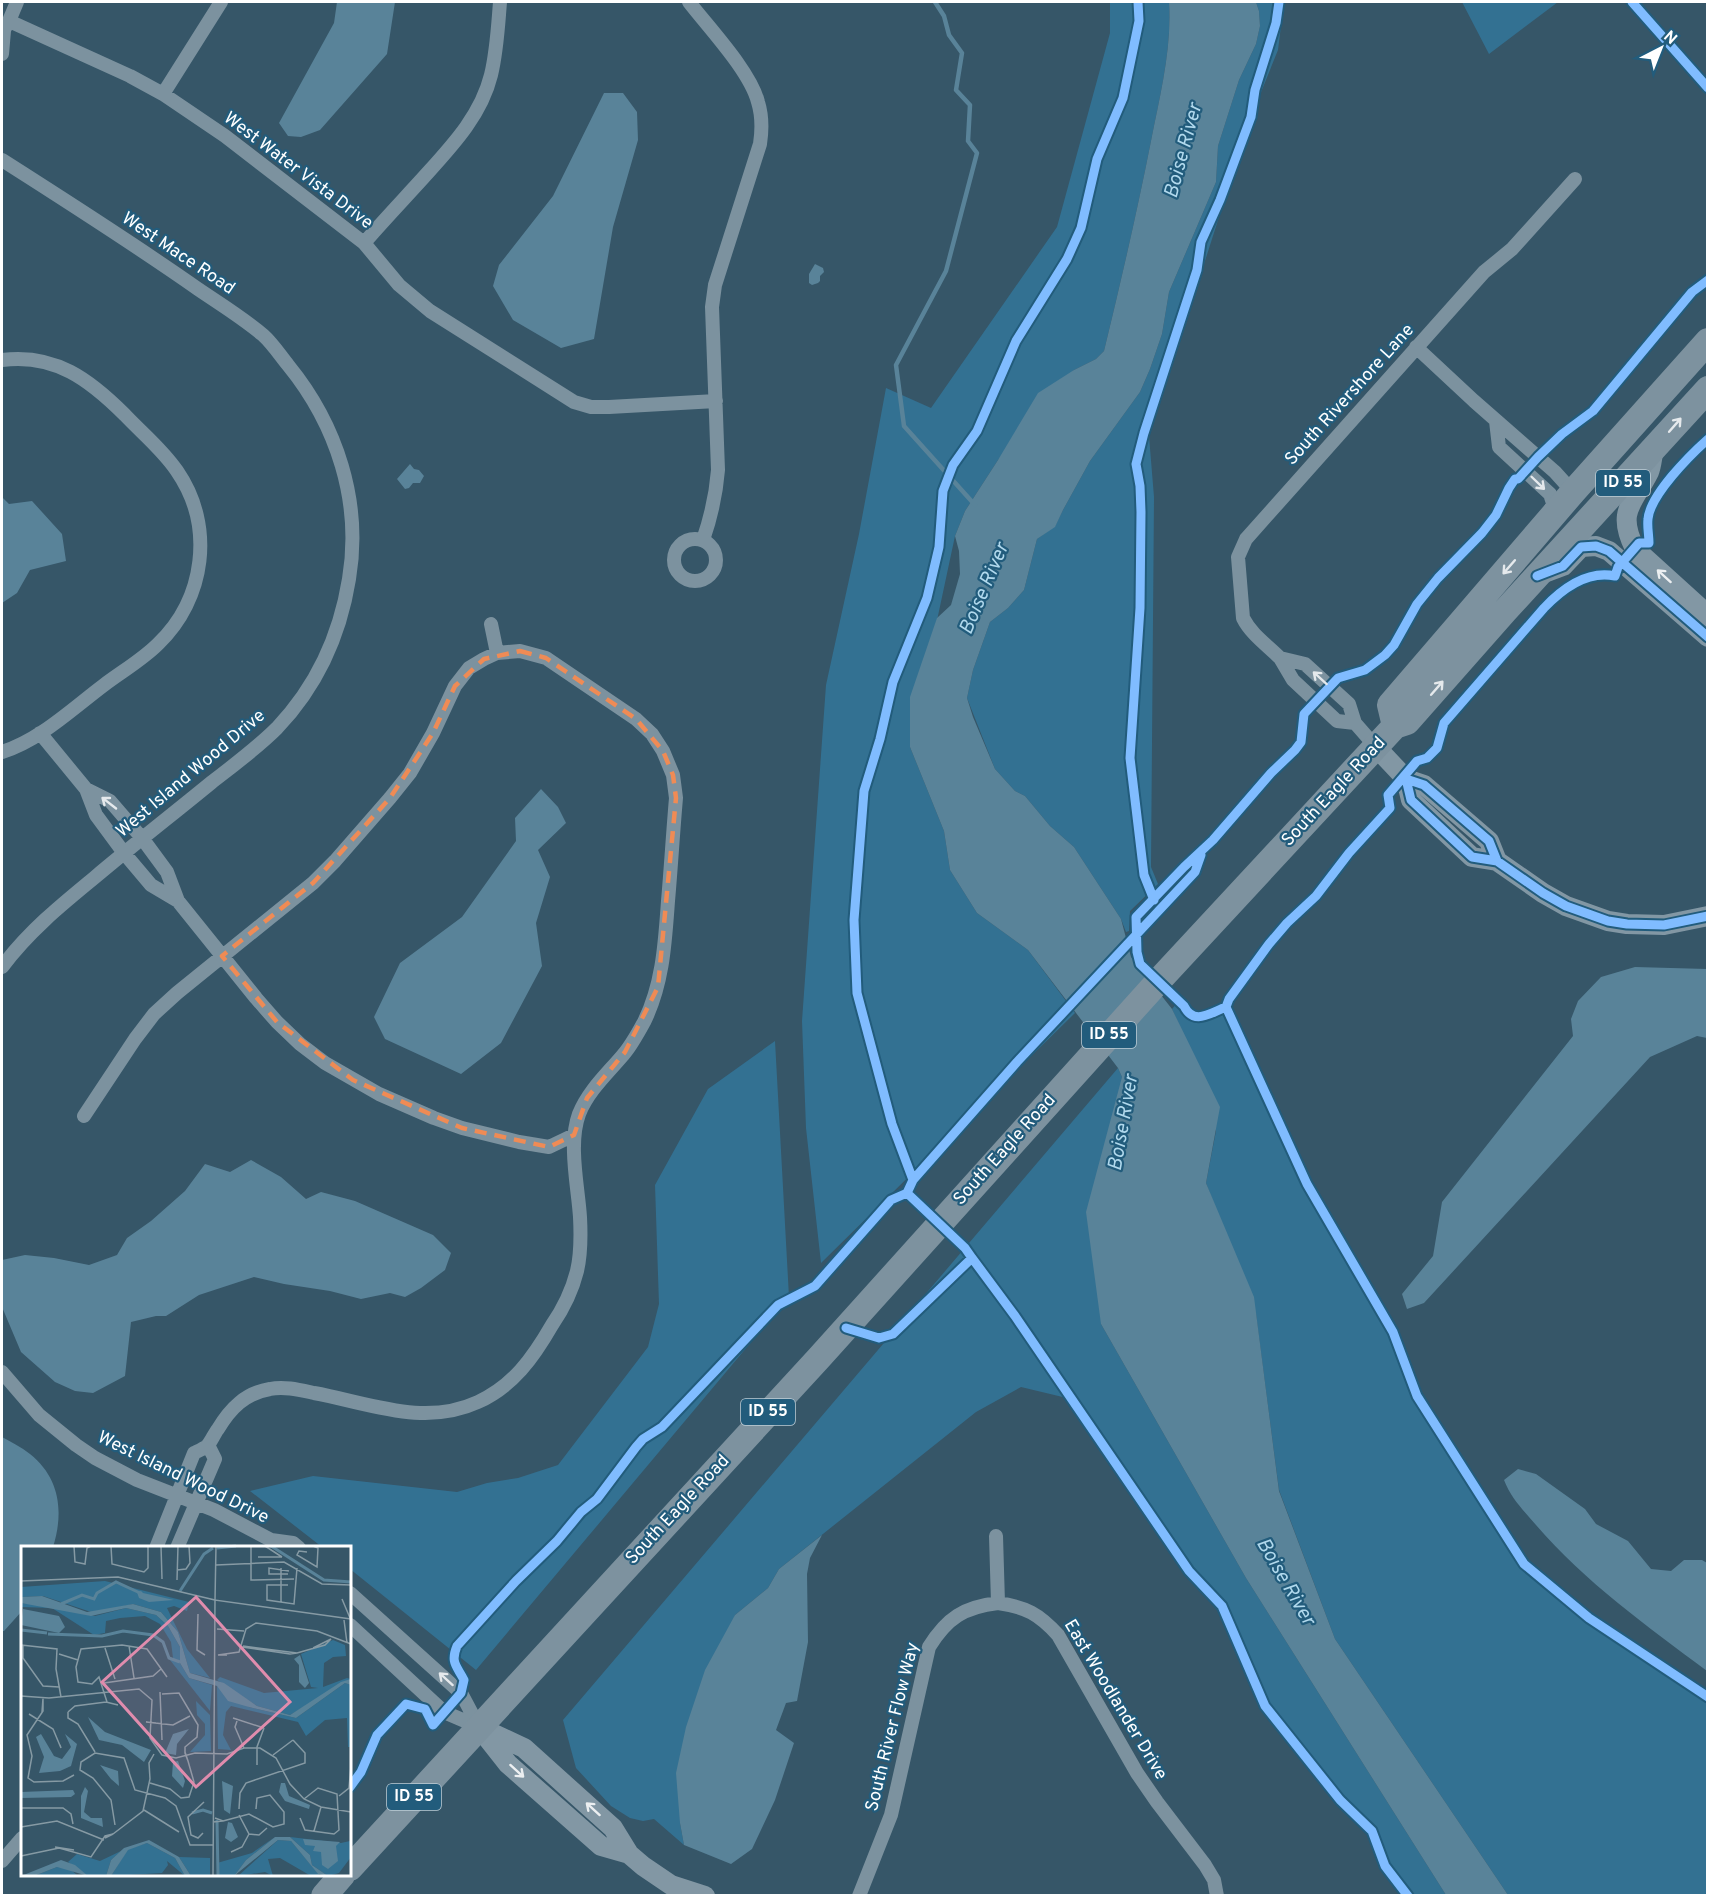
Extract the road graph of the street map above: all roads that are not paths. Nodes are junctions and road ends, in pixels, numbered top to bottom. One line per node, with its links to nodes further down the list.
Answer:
1 (16, 2): 5 (street)
2 (221, 2): 7 (street)
3 (500, 2): 10 (street)
4 (689, 2): 16 (street)
5 (5, 29): 6 (street); 7 (street, West Water Vista Drive)
6 (2, 54)
7 (163, 94): 10 (street, West Water Vista Drive)
8 (2, 160): 15 (street, West Mace Road)
9 (1575, 178): 12 (street, South Rivershore Lane)
10 (363, 243): 16 (street, West Water Vista Drive)
11 (1707, 341): 19 (highway, South Eagle Road / ID 55)
12 (1416, 347): 17 (street); 27 (street, South Rivershore Lane)
13 (2, 360): 30 (street)
14 (1707, 388): 18 (highway, South Eagle Road / ID 55, one-way to 14)
15 (314, 401): 34 (street, West Island Wood Drive)
16 (716, 401): 21 (street)
17 (1496, 421): 19 (street); 20 (street, one-way to 20)
18 (1654, 449): 22 (highway, South Eagle Road / ID 55); 23 (street, one-way to 18)
19 (1573, 492): 20 (highway, South Eagle Road / ID 55); 22 (highway)
20 (1547, 523): 29 (highway, South Eagle Road / ID 55, one-way to 29)
21 (703, 540)
22 (1533, 580): 25 (street); 29 (highway, South Eagle Road / ID 55, one-way to 22)
23 (1707, 615)
24 (491, 624): 26 (street)
25 (1707, 637)
26 (497, 653): 38 (street); 41 (street)
27 (1280, 658): 28 (street, South Rivershore Lane); 28 (street, South Rivershore Lane, one-way to 27)
28 (1355, 723): 31 (street, South Rivershore Lane)
29 (1395, 726): 31 (highway, South Eagle Road / ID 55)
30 (40, 733): 32 (street); 33 (street)
31 (1376, 747): 37 (street); 54 (highway, South Eagle Road / ID 55)
32 (2, 752)
33 (86, 789): 34 (street, one-way to 33); 35 (street)
34 (142, 838): 35 (street, West Island Wood Drive); 36 (street)
35 (124, 853): 36 (street); 39 (street, West Island Wood Drive)
36 (177, 901): 38 (street)
37 (1707, 916)
38 (222, 956): 40 (street); 41 (street)
39 (2, 967)
40 (84, 1116)
41 (574, 1135): 43 (street)
42 (2, 1372): 44 (street, West Island Wood Drive)
43 (208, 1445): 44 (street); 45 (street)
44 (177, 1494): 45 (street, West Island Wood Drive); 48 (street)
45 (196, 1502): 47 (street, West Island Wood Drive); 49 (street)
46 (996, 1536): 52 (street)
47 (272, 1544): 50 (street, West Island Wood Drive)
48 (157, 1546)
49 (178, 1546)
50 (297, 1546)
51 (351, 1594): 54 (street, one-way to 51)
52 (998, 1603): 61 (street, South River Flow Way); 62 (street, East Woodlander Drive)
53 (351, 1626): 54 (street)
54 (479, 1727): 57 (highway, South Eagle Road / ID 55); 60 (street)
55 (21, 1840): 56 (street)
56 (2, 1861)
57 (351, 1867)
58 (343, 1876): 59 (highway)
59 (324, 1896)
60 (705, 1896)
61 (859, 1896)
62 (1216, 1896)

